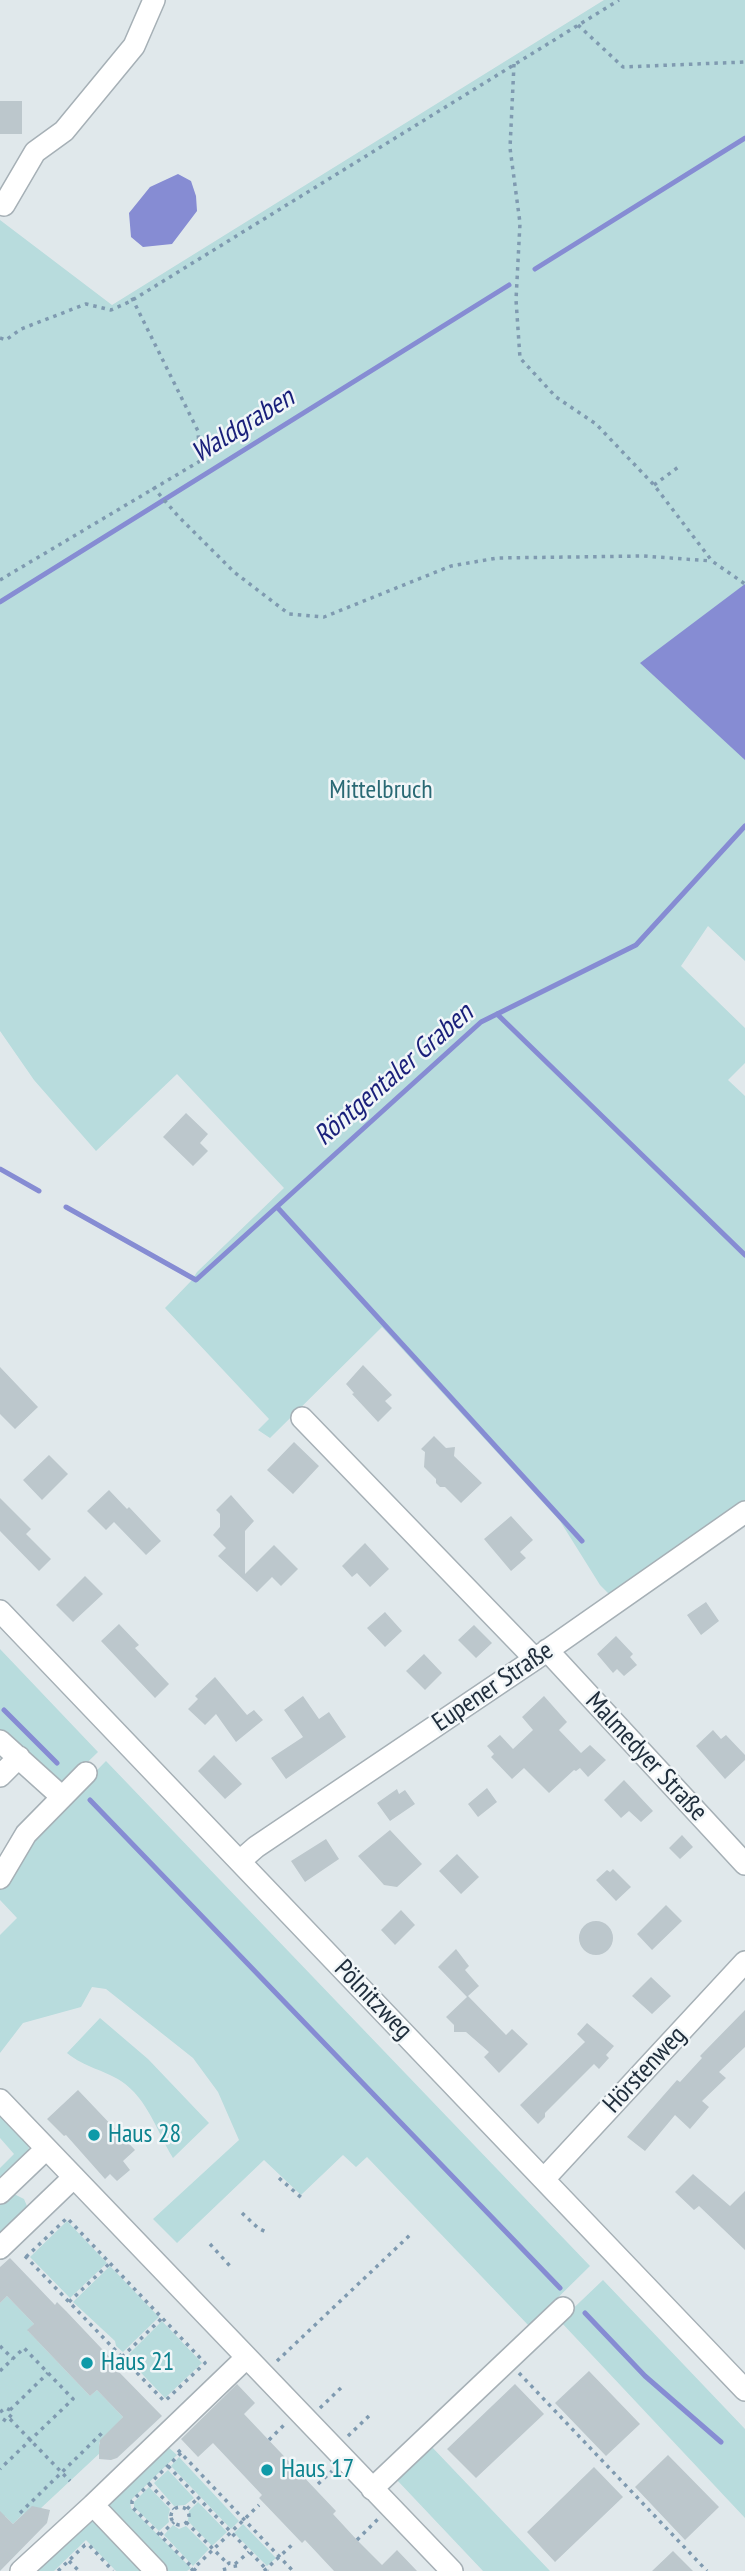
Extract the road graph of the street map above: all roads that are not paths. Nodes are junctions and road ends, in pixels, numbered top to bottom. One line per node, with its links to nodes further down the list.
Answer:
1 (155, 0): 2 (street)
2 (4, 205)
3 (302, 1418): 6 (street, Malmedyer Straße)
4 (745, 1513): 6 (street, Eupener Straße)
5 (0, 1611): 12 (street, Pölnitzweg)
6 (541, 1655): 12 (street, Eupener Straße); 13 (street, Malmedyer Straße)
7 (0, 1741): 8 (street)
8 (19, 1757): 10 (street); 11 (street)
9 (86, 1773): 11 (street)
10 (0, 1776)
11 (62, 1797): 14 (street)
12 (240, 1861): 19 (street, Pölnitzweg)
13 (745, 1864)
14 (0, 1878)
15 (745, 1962): 19 (street, Hörstenweg)
16 (0, 2100): 17 (street)
17 (46, 2148): 18 (street); 20 (street)
18 (74, 2177): 21 (street); 23 (street)
19 (544, 2179): 24 (street, Pölnitzweg)
20 (0, 2193)
21 (5, 2244)
22 (563, 2308): 25 (street)
23 (246, 2358): 25 (street); 26 (street)
24 (745, 2390)
25 (372, 2489): 27 (street)
26 (93, 2505): 28 (street); 29 (street)
27 (444, 2568)
28 (21, 2571)
29 (156, 2571)

